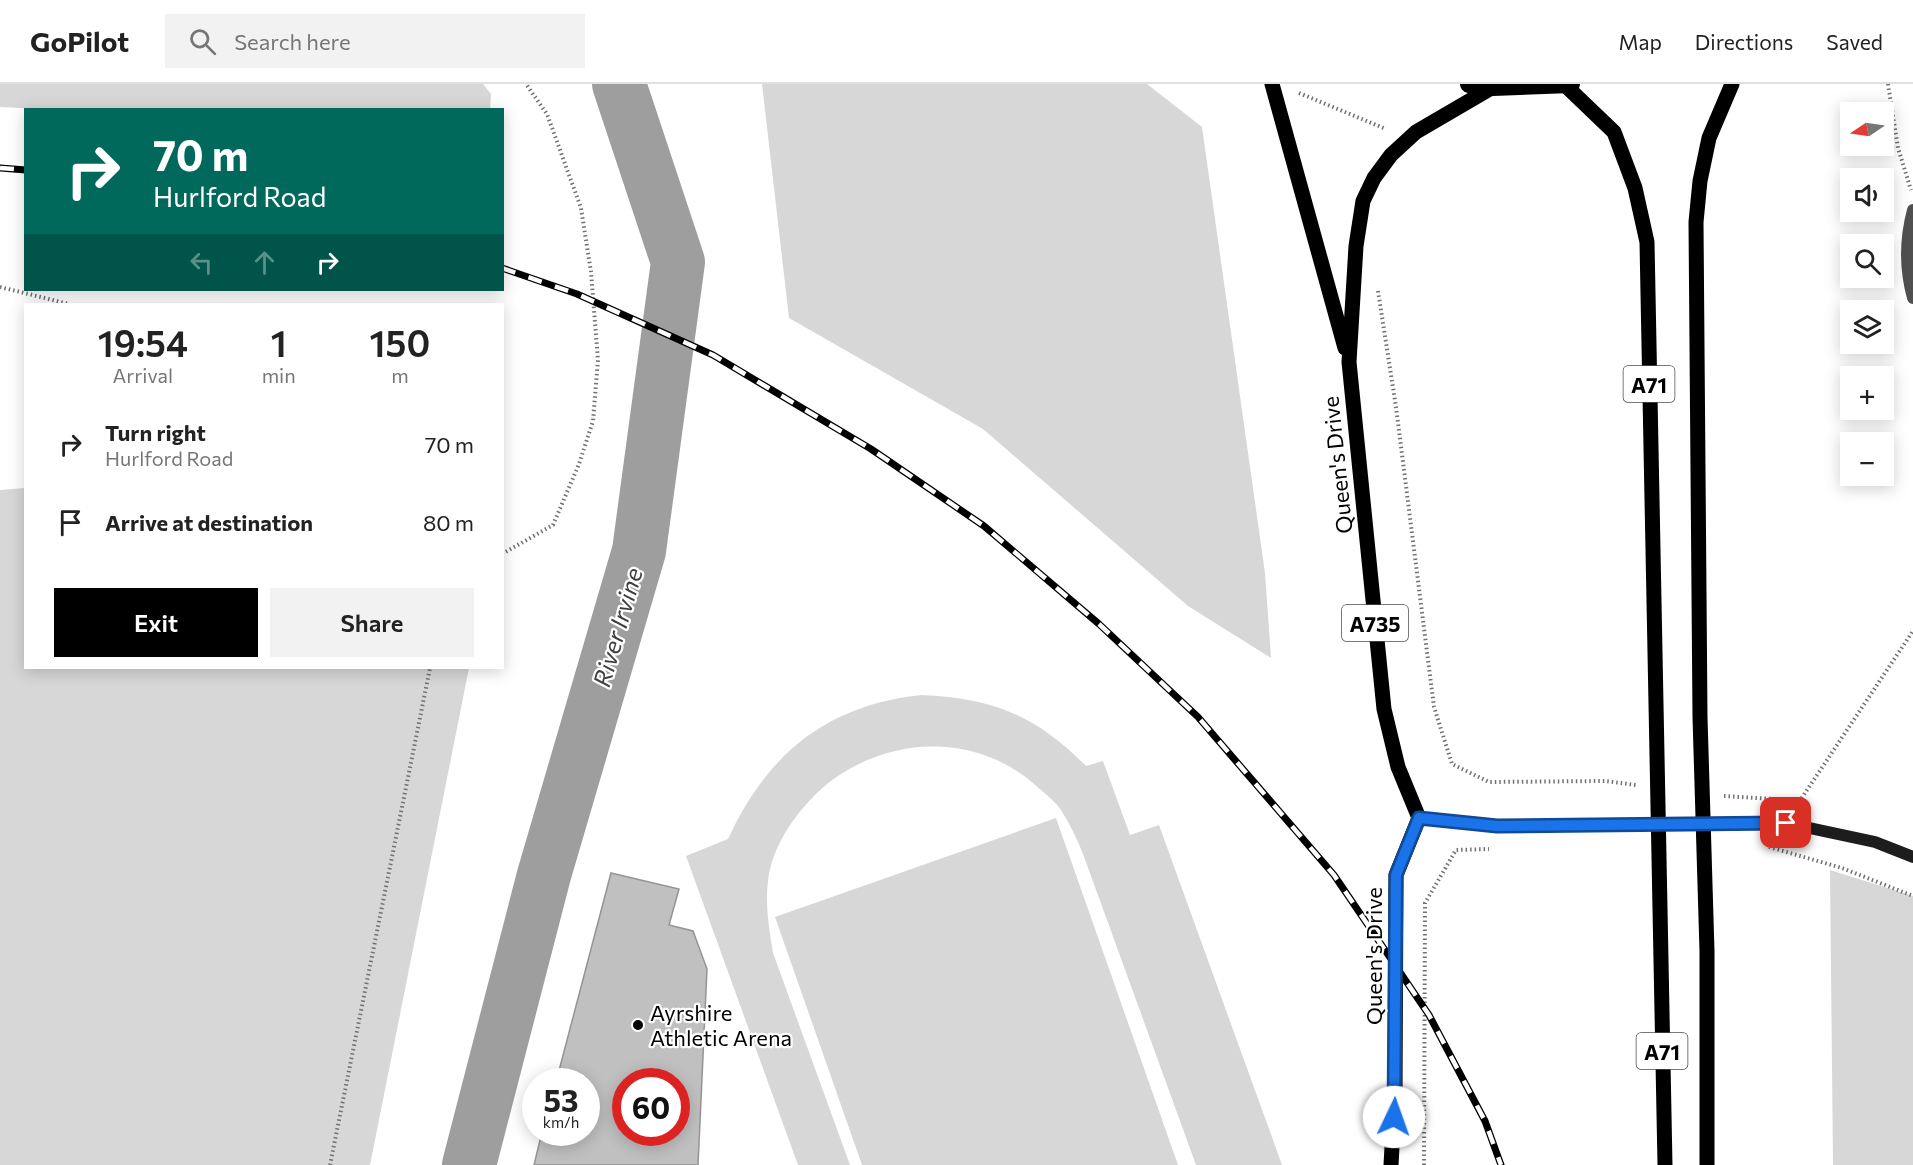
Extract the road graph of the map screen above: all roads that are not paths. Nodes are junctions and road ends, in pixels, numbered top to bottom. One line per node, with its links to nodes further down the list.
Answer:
1 (1272, 84): 8 (main road, Queen's Drive)
2 (1468, 84): 5 (highway)
3 (1568, 84): 5 (highway); 12 (main road, A71)
4 (1732, 84): 13 (main road, A71)
5 (1493, 87): 8 (main road, Queen's Drive)
6 (1913, 210): 7 (street)
7 (1913, 298)
8 (1349, 362): 9 (main road, Queen's Drive / A735)
9 (1419, 818): 10 (main road); 11 (main road, Queen's Drive)
10 (1913, 857)
11 (1390, 1165)
12 (1665, 1165)
13 (1707, 1165)

